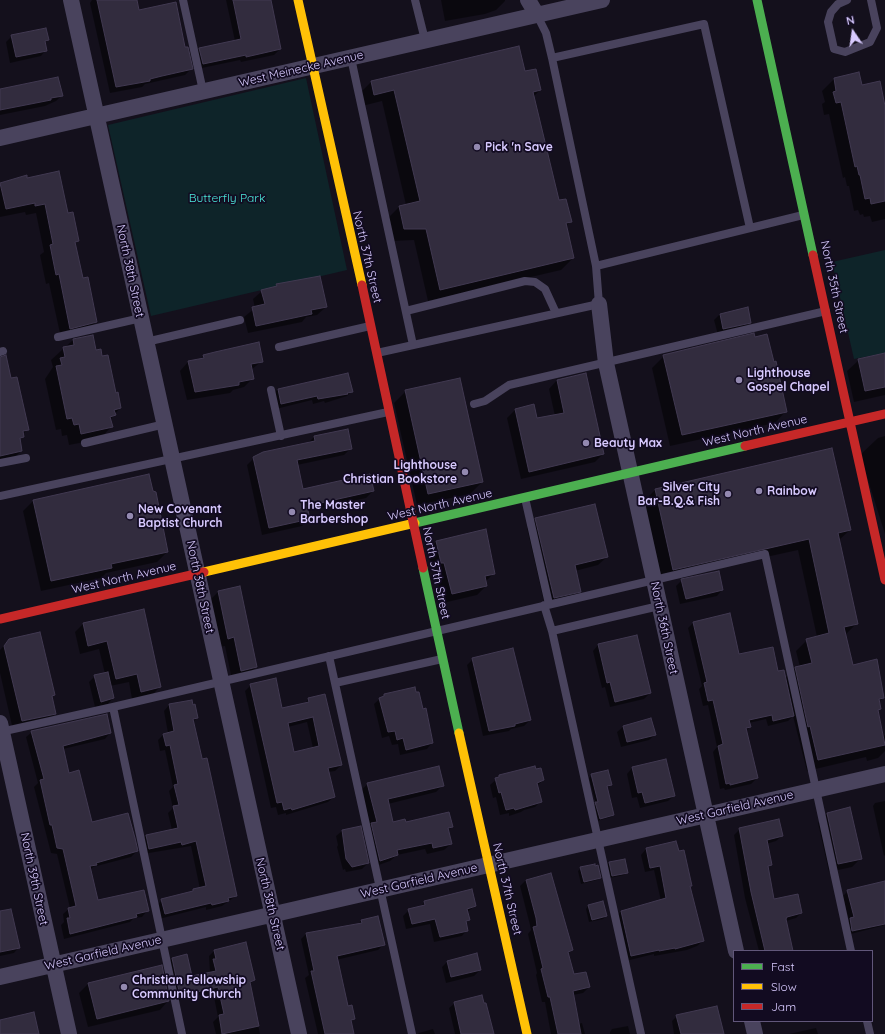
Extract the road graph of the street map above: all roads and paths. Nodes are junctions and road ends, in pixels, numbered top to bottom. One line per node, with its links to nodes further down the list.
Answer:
1 (71, 0): 16 (street, North 38th Street)
2 (183, 0): 15 (lane)
3 (298, 0): 14 (main road, North 37th Street)
4 (416, 0): 11 (lane)
5 (528, 0): 10 (street)
6 (602, 0): 10 (street, West Meinecke Avenue)
7 (757, 0): 18 (main road, North 35th Street)
8 (847, 0): 9 (lane)
9 (871, 0)
10 (537, 15): 11 (street, West Meinecke Avenue); 13 (lane)
11 (424, 40): 12 (street, West Meinecke Avenue)
12 (351, 58): 14 (street, West Meinecke Avenue); 22 (lane)
13 (552, 58): 19 (lane); 20 (lane)
14 (312, 66): 15 (street, West Meinecke Avenue); 27 (main road, North 37th Street)
15 (203, 91): 16 (street, West Meinecke Avenue)
16 (96, 116): 17 (street, West Meinecke Avenue); 25 (street, North 38th Street)
17 (0, 138)
18 (806, 215): 19 (lane); 23 (main road, North 35th Street)
19 (750, 228): 20 (lane)
20 (596, 266): 21 (lane)
21 (599, 304): 24 (lane); 33 (street, North 36th Street)
22 (406, 311): 24 (lane); 30 (lane)
23 (826, 311): 33 (lane); 38 (main road, North 35th Street)
24 (556, 313): 30 (lane)
25 (141, 318): 28 (lane); 29 (street, North 38th Street)
26 (240, 320): 29 (lane)
27 (370, 326): 31 (lane); 32 (main road, North 37th Street)
28 (58, 337)
29 (146, 342): 39 (street, North 38th Street)
30 (414, 345): 32 (lane)
31 (279, 347)
32 (376, 353): 36 (main road, North 37th Street)
33 (606, 363): 35 (lane); 45 (street, North 36th Street)
34 (271, 390): 40 (lane)
35 (474, 404)
36 (388, 412): 40 (lane); 48 (main road, North 37th Street)
37 (885, 414): 38 (main road, West North Avenue)
38 (851, 422): 45 (main road, West North Avenue); 50 (main road, North 35th Street)
39 (165, 424): 41 (lane); 43 (street, North 38th Street)
40 (281, 436): 43 (lane)
41 (85, 443)
42 (26, 458): 44 (lane)
43 (172, 459): 46 (lane); 51 (street, North 38th Street)
44 (0, 463)
45 (630, 472): 47 (main road, West North Avenue); 52 (street, North 36th Street)
46 (0, 496)
47 (525, 497): 48 (main road, West North Avenue); 54 (lane)
48 (413, 524): 51 (main road, West North Avenue); 57 (main road, North 37th Street)
49 (885, 527): 50 (lane)
50 (874, 529): 53 (main road, North 35th Street)
51 (197, 574): 56 (main road, West North Avenue); 61 (street, North 38th Street)
52 (653, 578): 54 (lane); 55 (street, North 36th Street); 66 (lane)
53 (885, 580)
54 (547, 605): 57 (lane); 58 (lane)
55 (660, 606): 58 (lane); 67 (street, North 36th Street)
56 (0, 619)
57 (436, 631): 59 (lane); 60 (main road, North 37th Street)
58 (552, 631): 68 (lane)
59 (329, 656): 61 (lane); 62 (lane)
60 (442, 659): 62 (lane); 69 (main road, North 37th Street)
61 (221, 682): 63 (lane); 71 (street, North 38th Street)
62 (335, 683): 70 (lane)
63 (113, 707): 64 (lane); 72 (lane)
64 (1, 729): 75 (street, North 39th Street)
65 (885, 774): 66 (street, West Garfield Avenue)
66 (815, 790): 67 (street, West Garfield Avenue); 74 (lane)
67 (705, 814): 68 (street, West Garfield Avenue); 73 (street, North 36th Street)
68 (598, 839): 69 (street, West Garfield Avenue); 84 (lane)
69 (489, 864): 70 (street, West Garfield Avenue); 83 (main road, North 37th Street)
70 (381, 891): 71 (street, West Garfield Avenue); 82 (lane)
71 (273, 915): 72 (street, West Garfield Avenue); 81 (street, North 38th Street)
72 (162, 940): 75 (street, West Garfield Avenue); 80 (lane)
73 (736, 950)
74 (851, 950)
75 (53, 965): 76 (street, West Garfield Avenue); 79 (street, North 39th Street)
76 (0, 977)
77 (752, 1022): 85 (street)
78 (867, 1022): 86 (lane)
79 (69, 1034)
80 (182, 1034)
81 (299, 1034)
82 (412, 1034)
83 (527, 1034)
84 (641, 1034)
85 (755, 1034)
86 (870, 1034)

